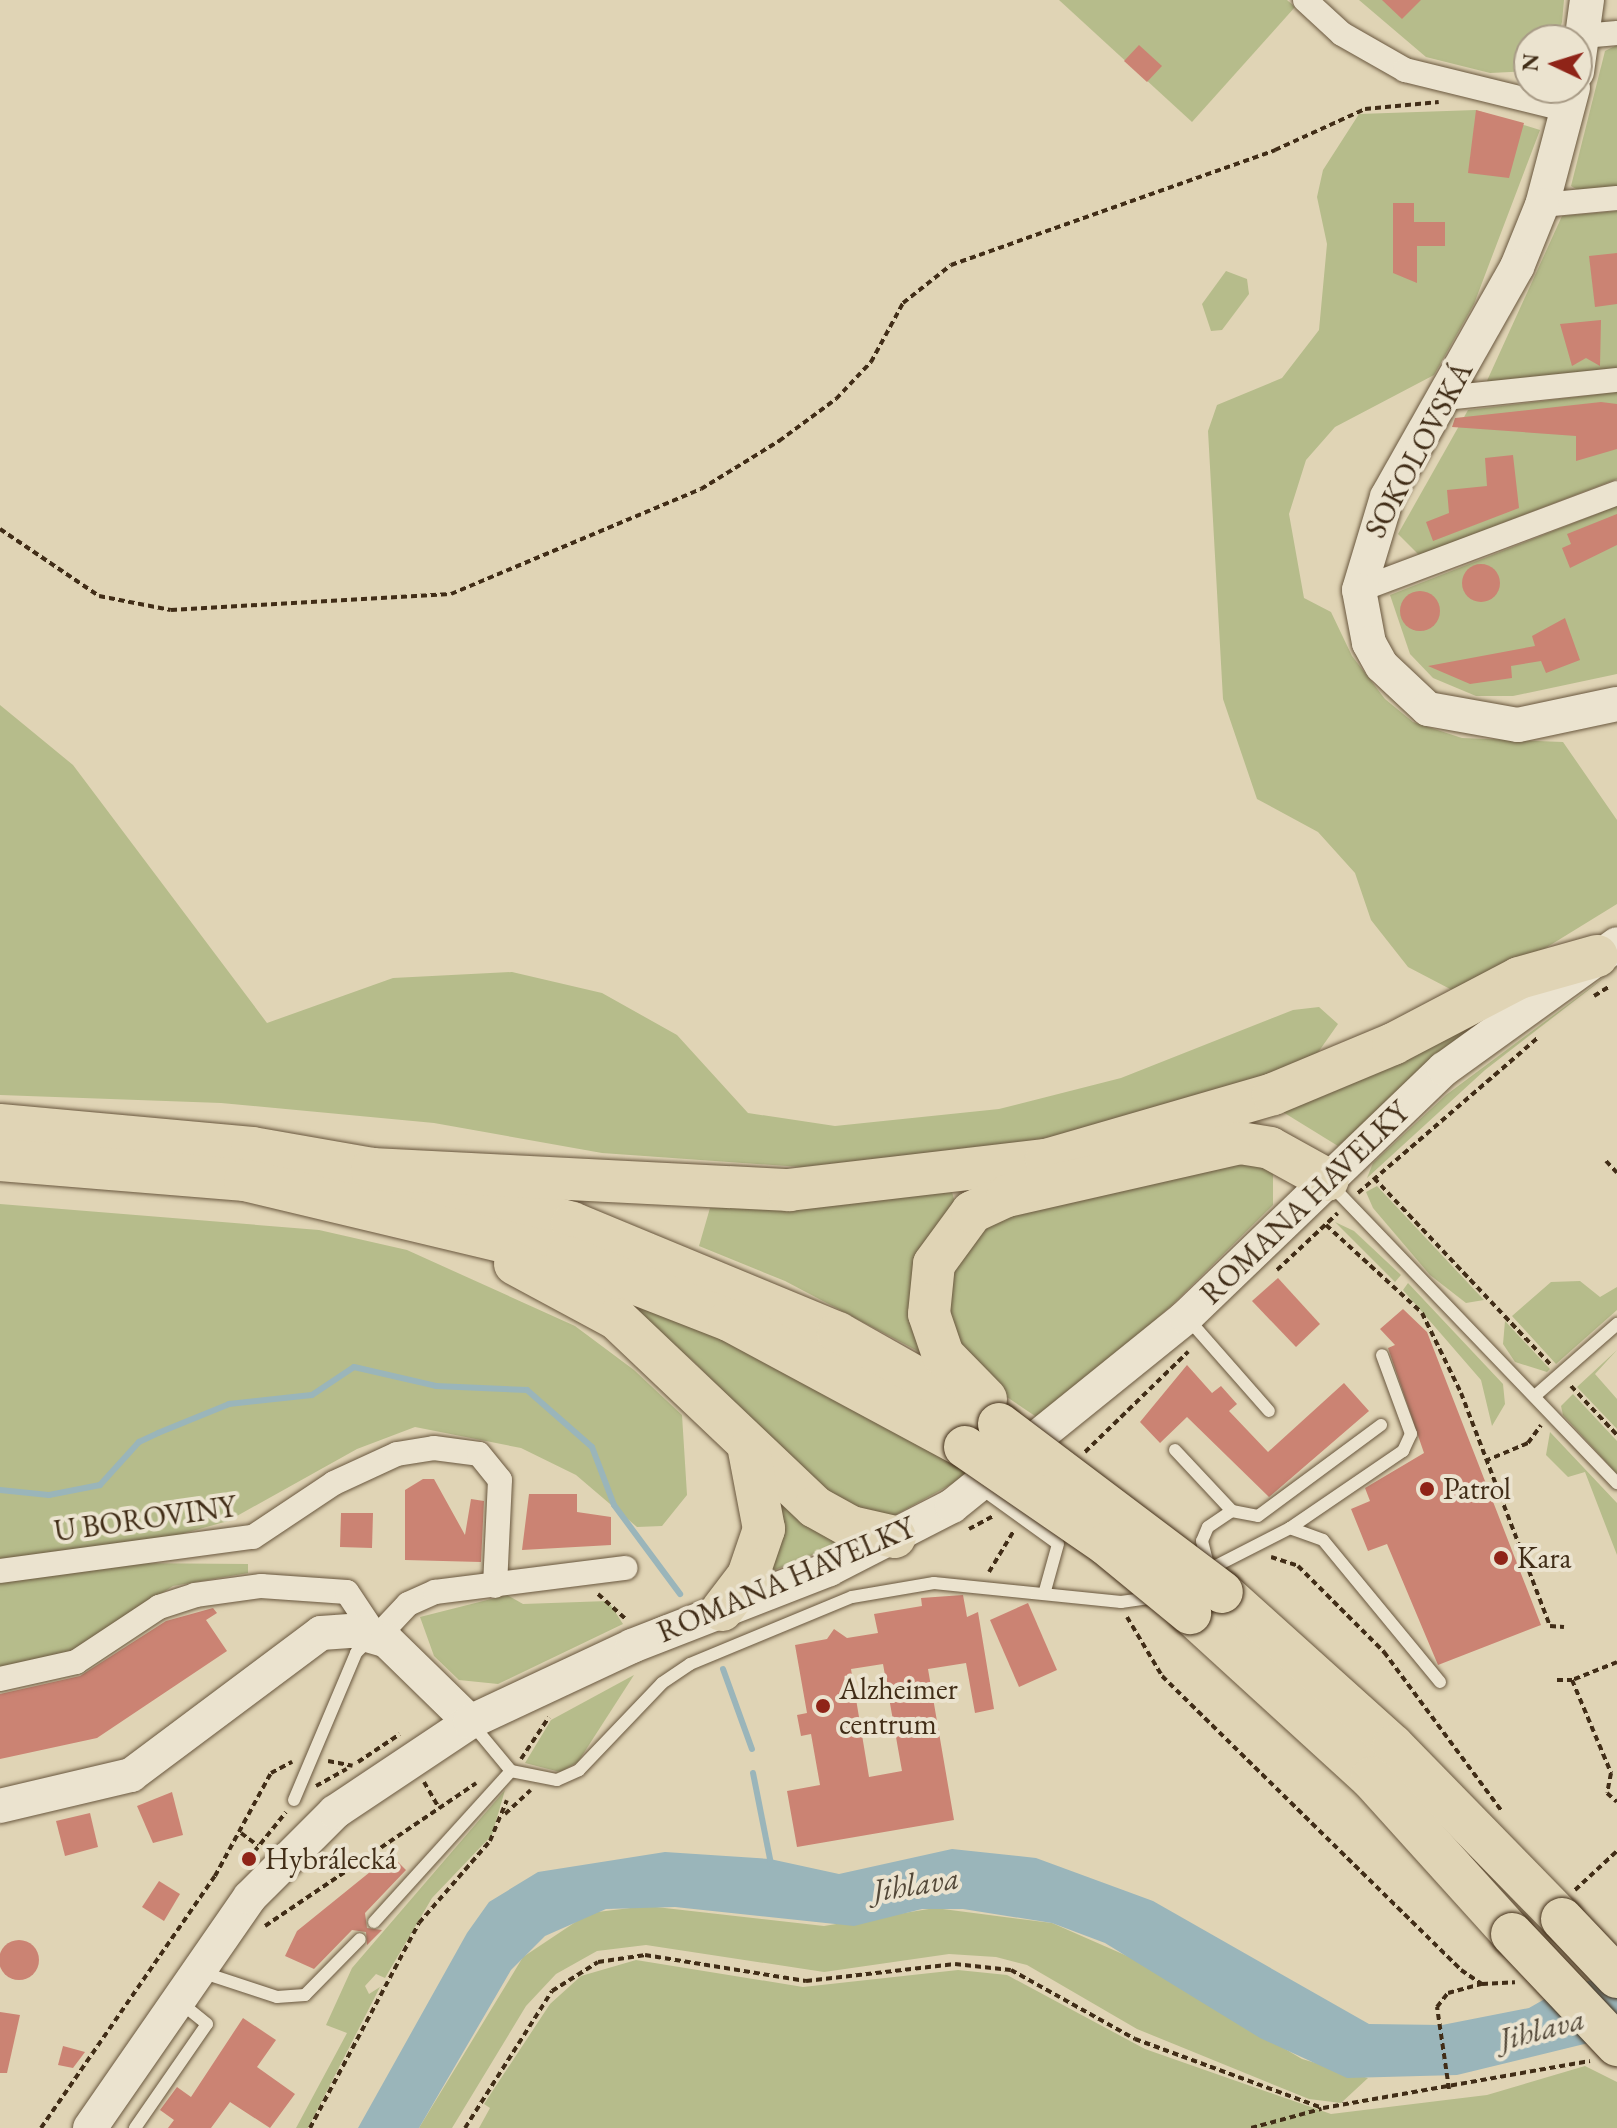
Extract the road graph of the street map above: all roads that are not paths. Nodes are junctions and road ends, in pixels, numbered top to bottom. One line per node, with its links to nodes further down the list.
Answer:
1 (1305, 0): 6 (street)
2 (1587, 0): 3 (street)
3 (1584, 24)
4 (1617, 33): 5 (street)
5 (1593, 35)
6 (1513, 94)
7 (1570, 104): 9 (street, SOKOLOVSKÁ)
8 (1617, 198): 9 (street)
9 (1542, 205): 11 (street, SOKOLOVSKÁ)
10 (1617, 380): 11 (street)
11 (1445, 398): 13 (street, SOKOLOVSKÁ)
12 (1617, 493): 13 (street)
13 (1359, 590): 14 (street, SOKOLOVSKÁ)
14 (1617, 704)
15 (1610, 961): 17 (highway); 19 (street, ROMANA HAVELKY)
16 (0, 1125): 20 (highway)
17 (1176, 1125): 19 (highway); 20 (highway)
18 (0, 1160): 20 (highway)
19 (1328, 1180): 21 (street, ROMANA HAVELKY); 24 (lane); 27 (highway)
20 (369, 1187): 27 (highway); 28 (highway)
21 (1186, 1317): 25 (lane); 31 (street, ROMANA HAVELKY)
22 (1617, 1324): 24 (lane)
23 (1382, 1355): 33 (lane)
24 (1536, 1395): 30 (lane)
25 (1269, 1411)
26 (1381, 1425): 32 (lane)
27 (991, 1430): 37 (highway, bridge); 37 (highway, bridge)
28 (748, 1449): 34 (highway); 40 (highway)
29 (1175, 1450): 32 (lane)
30 (1617, 1483)
31 (979, 1487): 34 (street, ROMANA HAVELKY); 39 (lane)
32 (1232, 1511): 37 (lane)
33 (1290, 1528): 37 (lane); 43 (lane)
34 (895, 1537): 40 (street, ROMANA HAVELKY)
35 (625, 1568): 38 (street)
36 (0, 1571): 38 (street, U BOROVINY)
37 (1213, 1583): 39 (lane); 51 (highway, bridge); 53 (highway, bridge)
38 (495, 1586): 41 (street)
39 (1045, 1591): 45 (lane)
40 (722, 1610): 44 (street, ROMANA HAVELKY)
41 (377, 1637): 42 (street); 44 (street); 46 (lane); 47 (street)
42 (0, 1679)
43 (1440, 1682)
44 (470, 1722): 45 (lane); 50 (street, ROMANA HAVELKY)
45 (511, 1771): 48 (lane)
46 (294, 1800)
47 (0, 1806)
48 (374, 1922)
49 (360, 1939): 50 (lane)
50 (198, 1970): 52 (street, ROMANA HAVELKY)
51 (1617, 1977)
52 (178, 2001): 54 (street, ROMANA HAVELKY); 55 (lane)
53 (1610, 2052)
54 (90, 2128)
55 (135, 2128)

